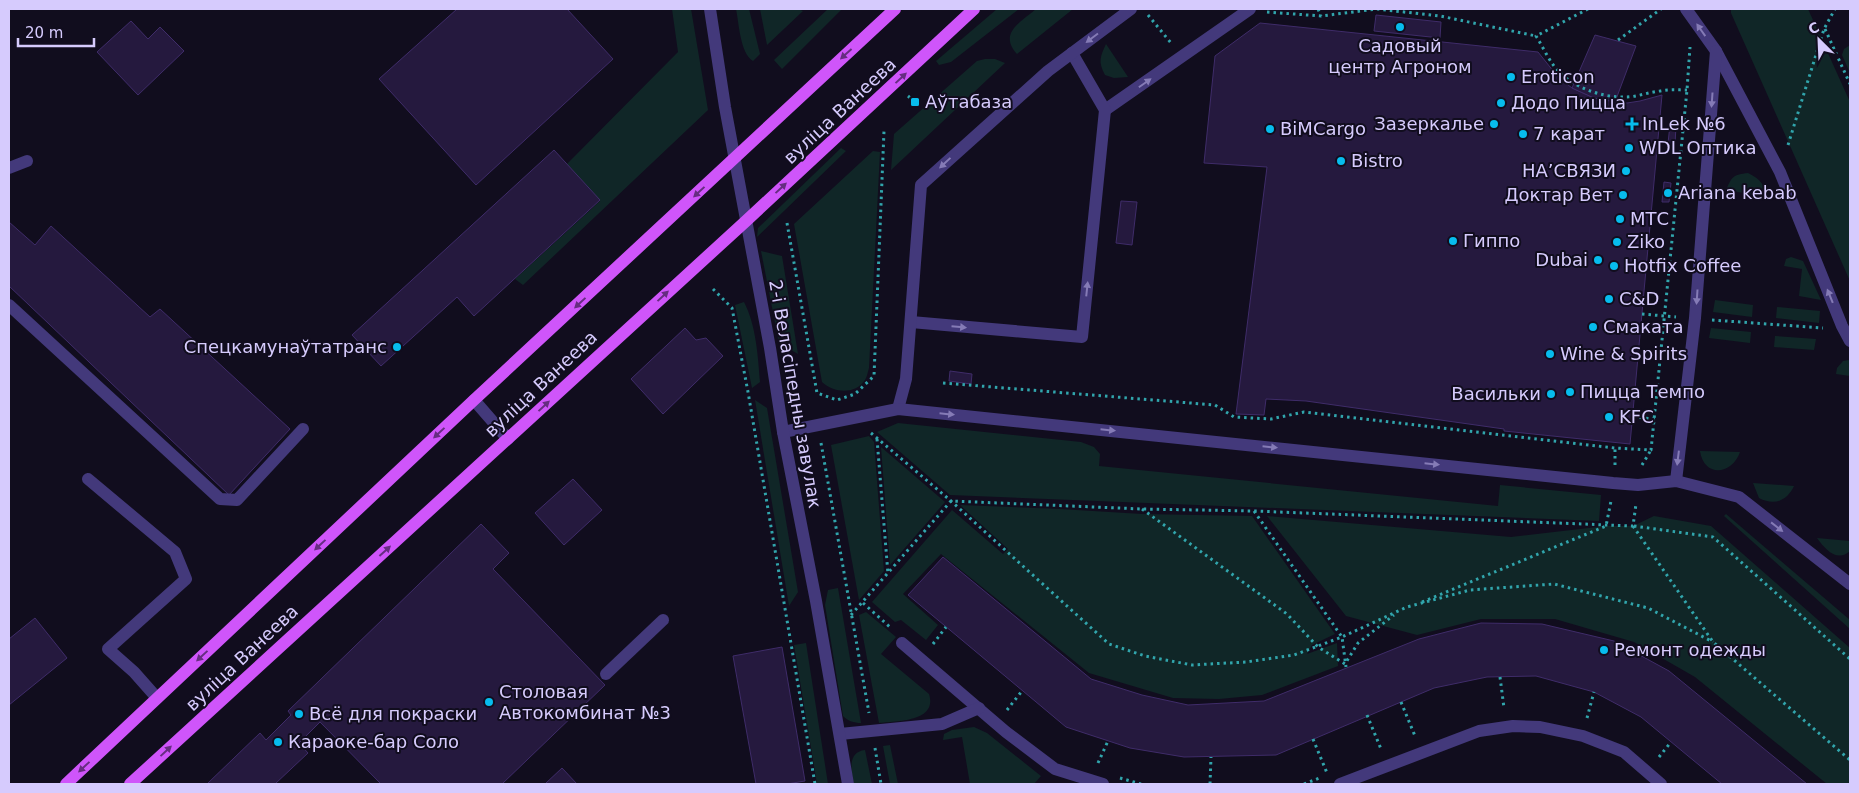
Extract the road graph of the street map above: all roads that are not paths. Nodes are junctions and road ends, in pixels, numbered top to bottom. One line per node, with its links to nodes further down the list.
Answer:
1 (710, 9): 10 (street, 2-і Веласіпедны завулак)
2 (895, 9): 10 (main road, вуліца Ванеева, one-way to 10)
3 (974, 9): 13 (main road, вуліца Ванеева, one-way to 3)
4 (1132, 9): 8 (street, one-way to 8)
5 (1250, 9): 9 (street, one-way to 5)
6 (1686, 9): 7 (street, one-way to 6)
7 (1716, 51): 16 (street, one-way to 7); 23 (street, one-way to 23)
8 (1072, 53): 9 (street); 15 (street, one-way to 15)
9 (1105, 110): 15 (street, one-way to 9)
10 (734, 159): 13 (street, 2-і Веласіпедны завулак); 17 (main road, вуліца Ванеева, one-way to 17)
11 (27, 161): 12 (street)
12 (9, 168)
13 (746, 221): 20 (street, 2-і Веласіпедны завулак); 21 (main road, вуліца Ванеева, one-way to 13)
14 (9, 306): 19 (street)
15 (911, 322): 18 (street)
16 (1850, 341)
17 (474, 400): 21 (street); 28 (main road, вуліца Ванеева, one-way to 28)
18 (898, 408): 20 (street); 23 (street, one-way to 23)
19 (303, 429)
20 (783, 432): 30 (street, 2-і Веласіпедны завулак)
21 (508, 439): 32 (main road, вуліца Ванеева, one-way to 21)
22 (88, 479): 28 (street)
23 (1676, 481): 24 (street, one-way to 24)
24 (1850, 584)
25 (664, 620): 27 (street)
26 (902, 643): 29 (street)
27 (606, 674)
28 (157, 698): 31 (main road, вуліца Ванеева, one-way to 31)
29 (979, 708): 30 (street); 34 (street)
30 (840, 734): 33 (street, 2-і Веласіпедны завулак)
31 (66, 784)
32 (130, 784)
33 (848, 784)
34 (1102, 784)
35 (1340, 784): 36 (street)
36 (1661, 784)

